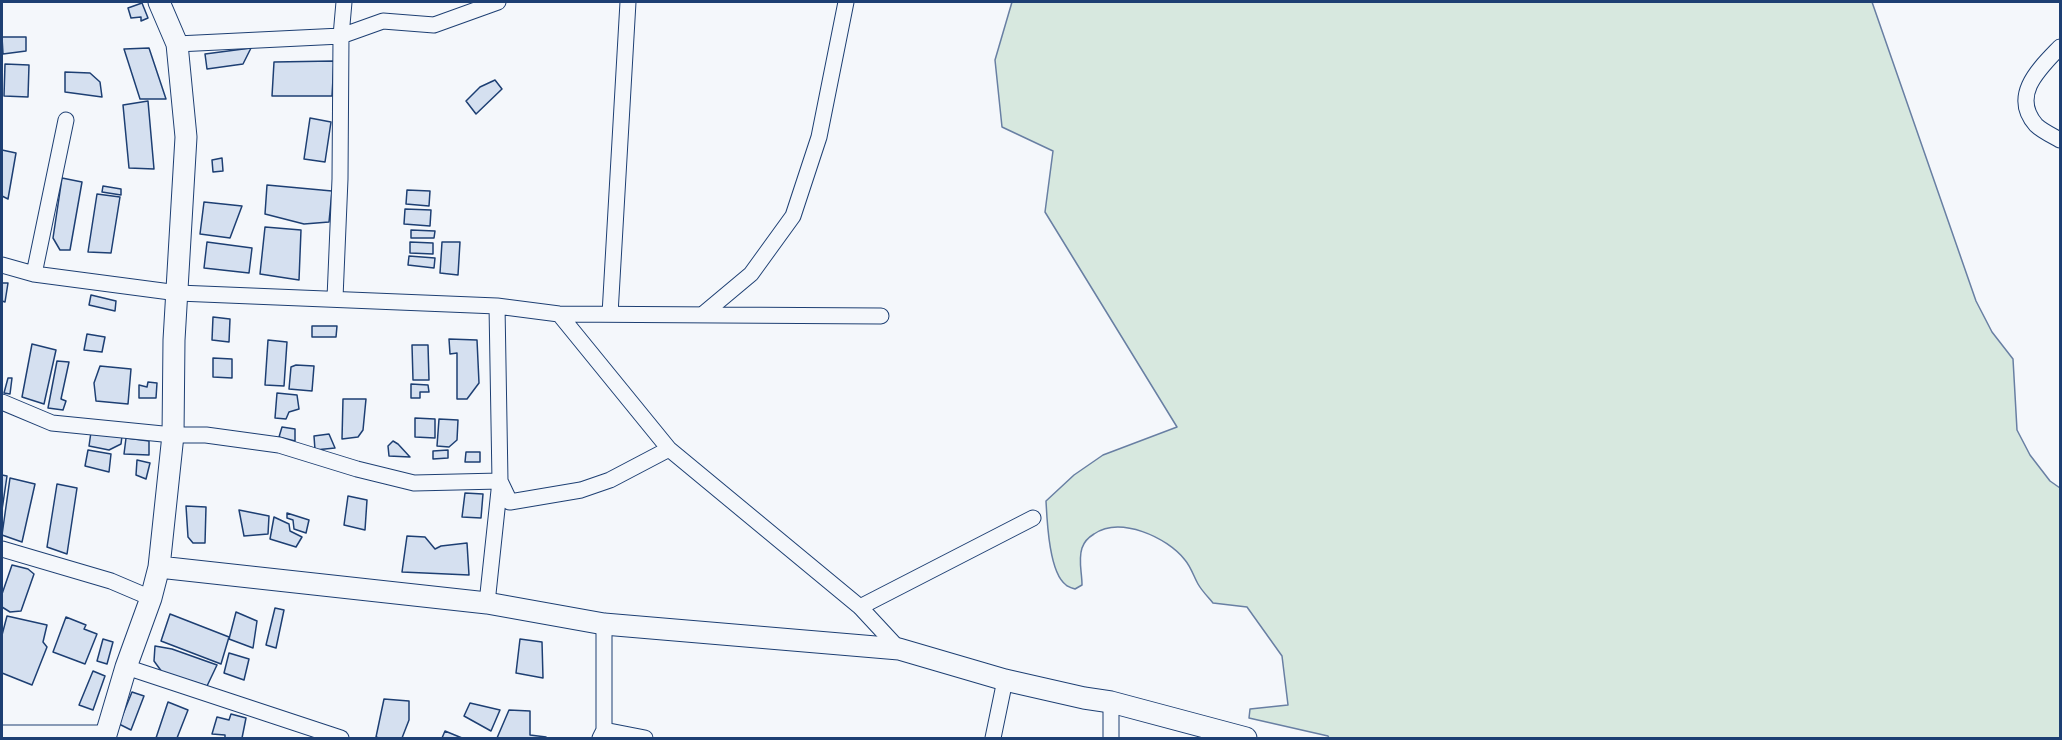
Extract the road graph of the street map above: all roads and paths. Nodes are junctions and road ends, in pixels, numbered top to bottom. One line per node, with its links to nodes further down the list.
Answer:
1 (160, 2): 7 (main road)
2 (344, 2): 6 (street)
3 (498, 2): 6 (street)
4 (628, 2): 17 (street)
5 (846, 2): 18 (street)
6 (341, 36): 7 (street); 14 (street)
7 (177, 44): 13 (main road)
8 (2061, 47): 10 (street)
9 (66, 120): 12 (street)
10 (2061, 140)
11 (2, 265): 12 (street)
12 (34, 273): 13 (street)
13 (178, 293): 14 (street); 21 (main road)
14 (336, 298): 15 (street)
15 (496, 306): 16 (street); 23 (street)
16 (559, 314): 17 (street); 22 (street)
17 (610, 314): 18 (street)
18 (702, 315): 19 (street)
19 (881, 316)
20 (2, 402): 21 (street)
21 (173, 435): 23 (street); 26 (main road)
22 (669, 449): 23 (street); 29 (street)
23 (500, 481): 28 (street)
24 (1033, 518): 29 (street)
25 (2, 549): 27 (street)
26 (159, 567): 27 (main road); 28 (main road)
27 (151, 598): 32 (main road)
28 (487, 603): 30 (main road)
29 (860, 608): 31 (street)
30 (604, 624): 31 (main road); 36 (street)
31 (899, 649): 33 (main road)
32 (126, 667): 37 (main road); 38 (street)
33 (1005, 680): 34 (main road); 40 (street)
34 (1111, 702): 41 (street); 42 (main road)
35 (2, 733): 37 (street)
36 (602, 734): 39 (street)
37 (106, 736)
38 (341, 738)
39 (645, 738)
40 (993, 738)
41 (1111, 738)
42 (1246, 738)

